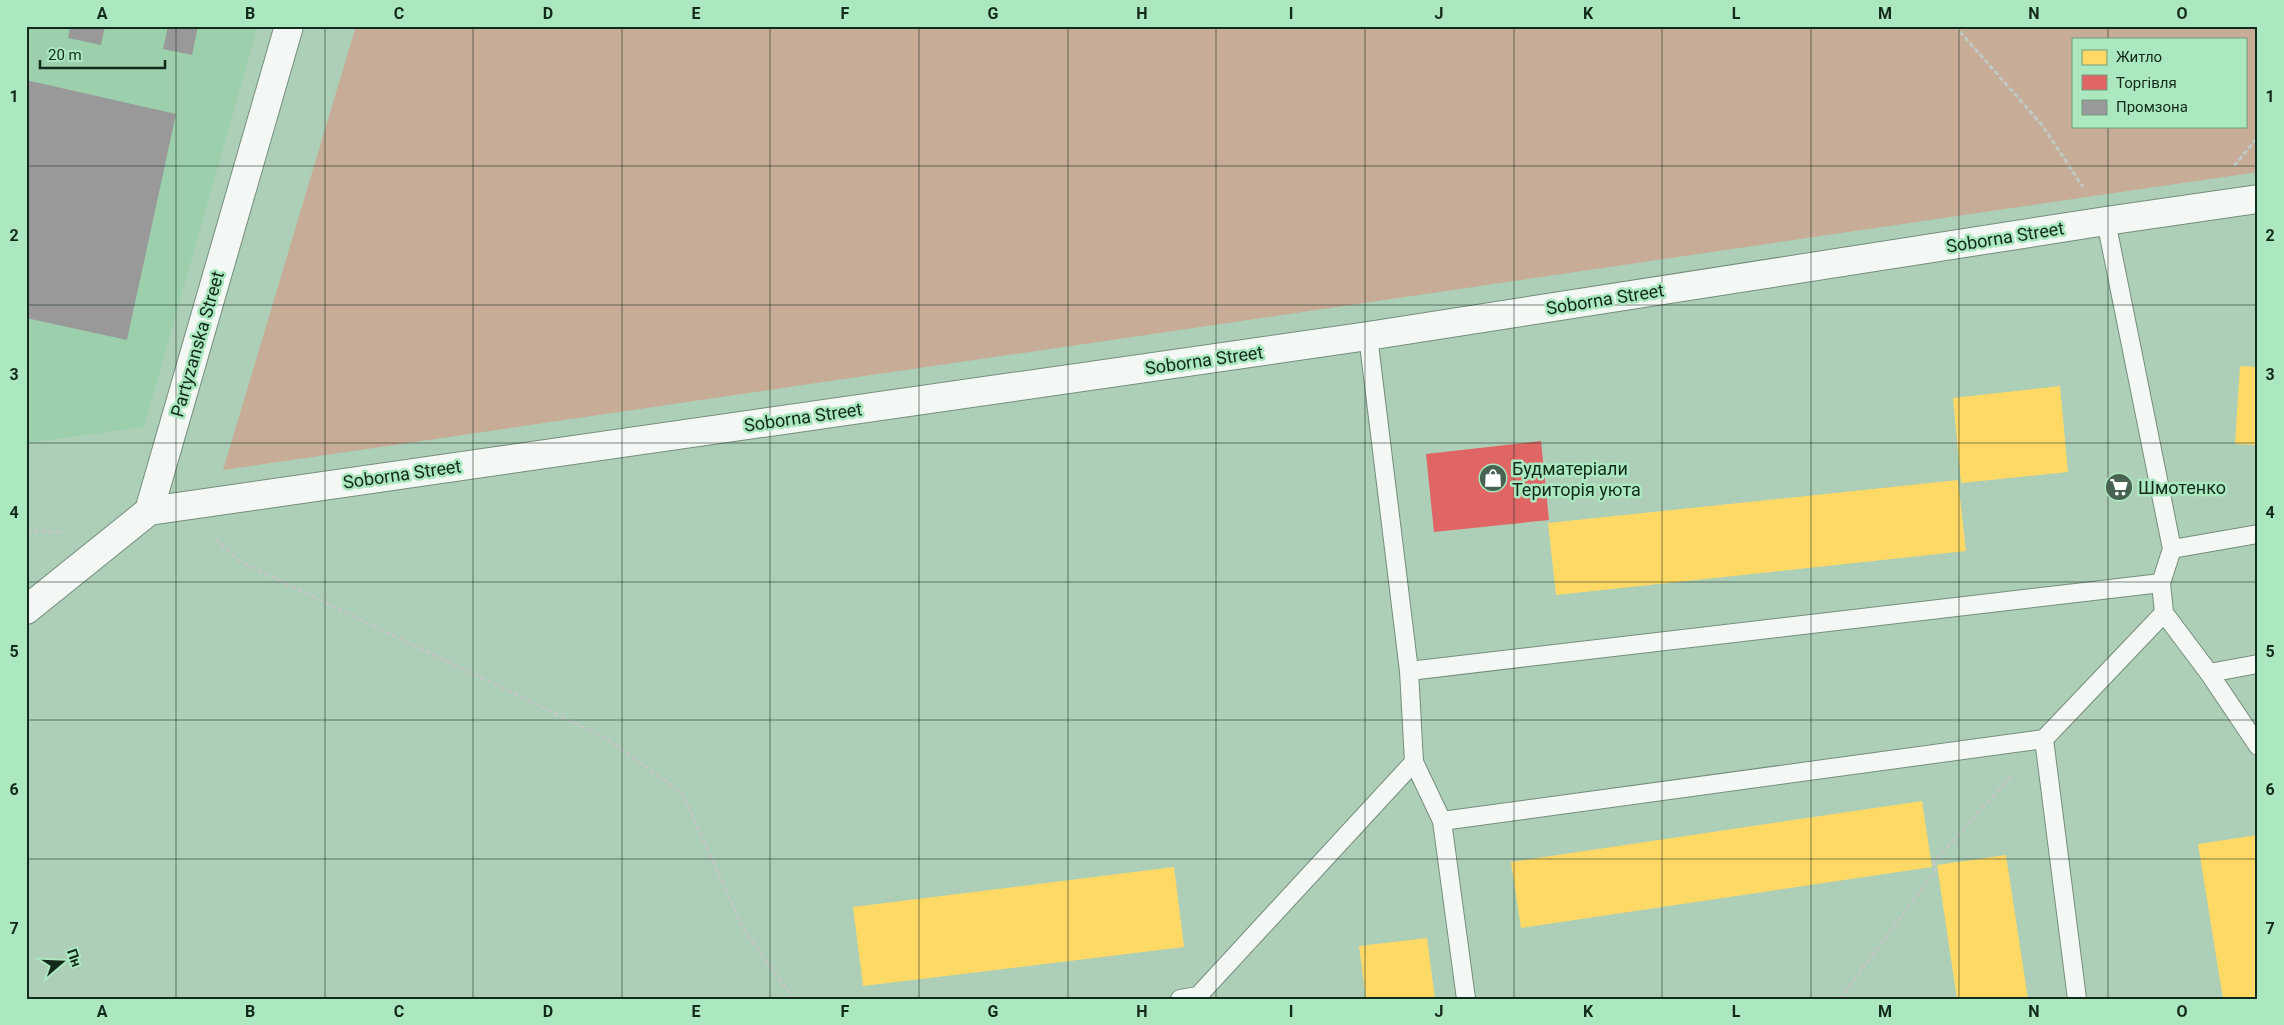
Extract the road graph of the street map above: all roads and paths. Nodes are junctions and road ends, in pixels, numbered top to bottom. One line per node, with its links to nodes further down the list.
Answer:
1 (290, 26): 7 (street, Partyzanska Street)
2 (1955, 26): 4 (path)
3 (2258, 199): 4 (street, Soborna Street)
4 (2106, 221): 5 (street, Soborna Street); 9 (lane)
5 (1368, 336): 6 (street, Soborna Street); 14 (lane)
6 (178, 506): 7 (street, Soborna Street); 21 (path)
7 (149, 511): 11 (street)
8 (2258, 534): 9 (lane)
9 (2172, 549): 10 (lane)
10 (2161, 583): 12 (lane); 14 (lane)
11 (26, 610)
12 (2164, 613): 15 (lane); 16 (lane)
13 (2258, 664): 15 (lane)
14 (1409, 671): 18 (lane)
15 (2209, 673): 17 (lane)
16 (2044, 739): 19 (lane); 24 (path); 25 (lane)
17 (2258, 746)
18 (1414, 762): 19 (lane); 20 (lane)
19 (1442, 820): 23 (lane)
20 (1198, 997): 22 (lane)
21 (794, 999)
22 (1180, 999)
23 (1466, 999)
24 (1840, 999)
25 (2077, 999)

